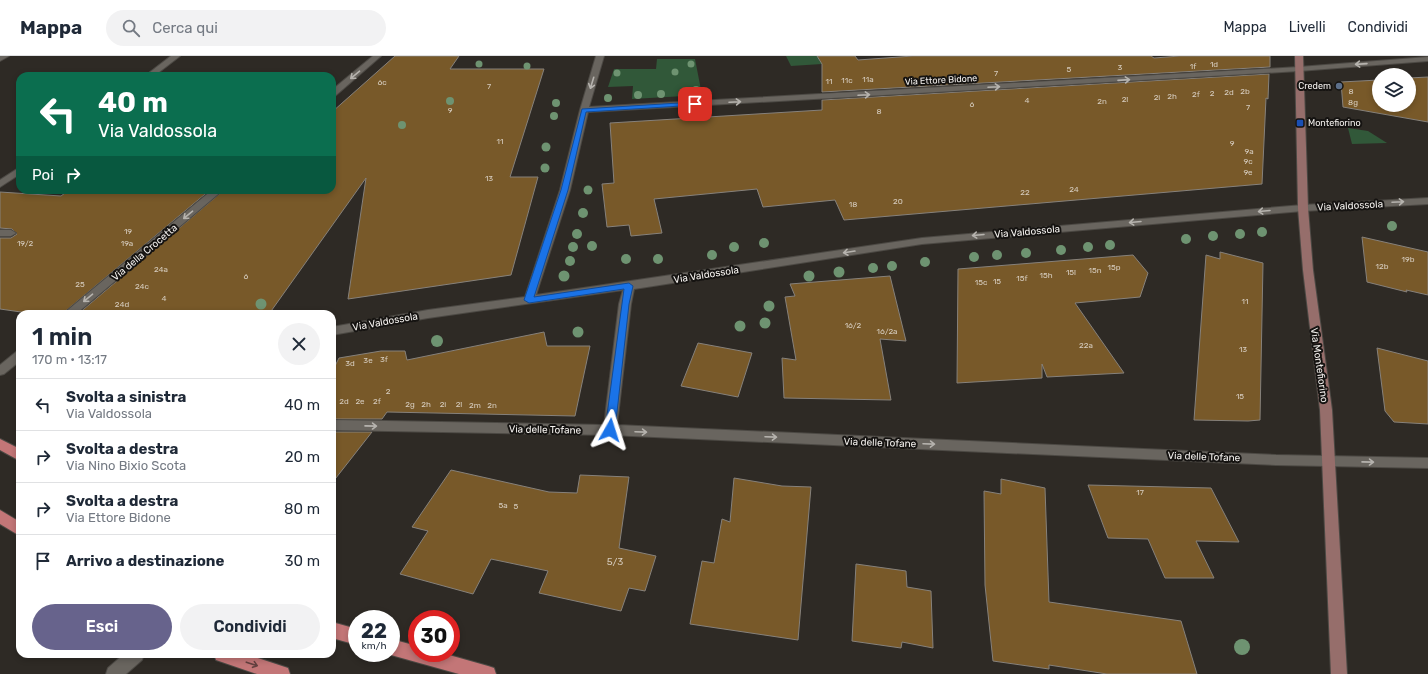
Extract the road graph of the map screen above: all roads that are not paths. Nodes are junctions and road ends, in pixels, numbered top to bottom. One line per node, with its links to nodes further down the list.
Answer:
1 (5, 56): 6 (street)
2 (176, 56): 9 (street)
3 (377, 56): 10 (street, one-way to 10)
4 (600, 56): 11 (street, one-way to 11)
5 (1299, 56): 8 (main road, Via Montefiorino)
6 (0, 59)
7 (1428, 59): 8 (street, Via Ettore Bidone, one-way to 8)
8 (1299, 69): 11 (street, Via Ettore Bidone, one-way to 8); 16 (main road, Via Montefiorino)
9 (154, 72)
10 (336, 91)
11 (584, 110): 20 (street)
12 (16, 173): 13 (street)
13 (0, 184)
14 (213, 194): 21 (street, Via della Crocetta, one-way to 21)
15 (1428, 201): 16 (street, Via Valdossola, one-way to 15)
16 (1303, 208): 19 (street, Via Valdossola, one-way to 19); 29 (main road, Via Montefiorino)
17 (0, 233): 18 (street)
18 (11, 234)
19 (629, 286): 20 (street, Via Valdossola); 26 (street)
20 (529, 300): 22 (street, Via Valdossola)
21 (74, 310)
22 (336, 330)
23 (16, 358): 24 (street)
24 (0, 371)
25 (336, 425): 26 (street, Via delle Tofane, one-way to 26)
26 (610, 430): 29 (street, Via delle Tofane, one-way to 29)
27 (0, 444): 28 (main road)
28 (16, 454)
29 (1329, 461): 30 (street, Via delle Tofane, one-way to 30); 41 (main road, Via Montefiorino)
30 (1428, 463)
31 (0, 516): 32 (main road)
32 (16, 527)
33 (336, 631): 34 (main road)
34 (348, 634)
35 (400, 650): 40 (main road)
36 (132, 658): 38 (street)
37 (234, 658): 39 (main road, one-way to 39)
38 (114, 674)
39 (282, 674)
40 (488, 674)
41 (1339, 674)

